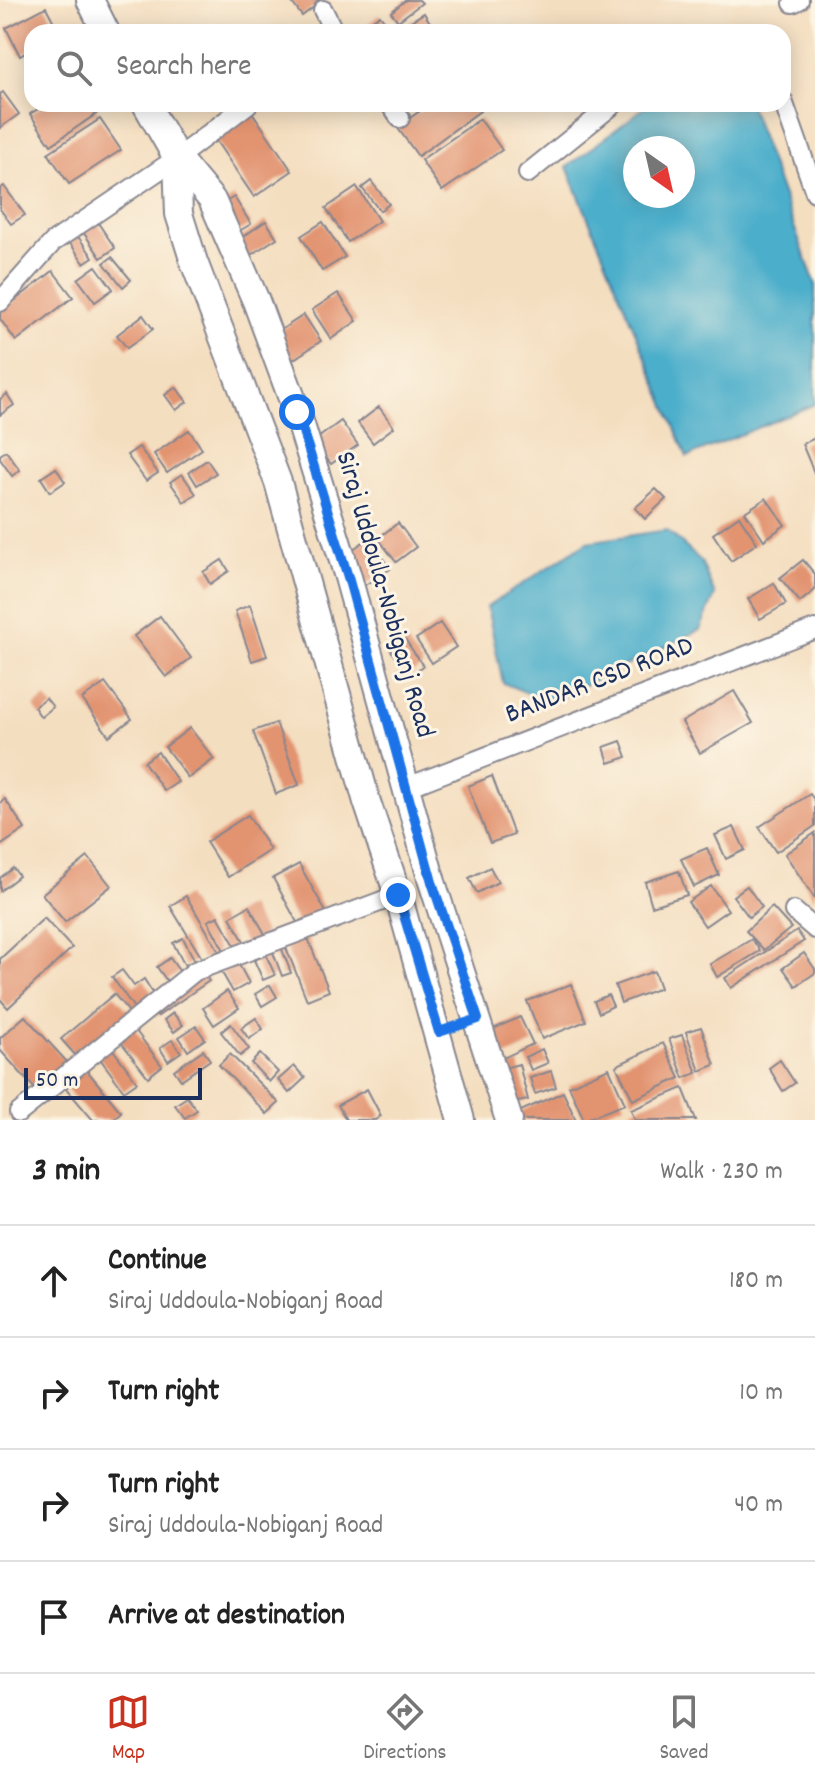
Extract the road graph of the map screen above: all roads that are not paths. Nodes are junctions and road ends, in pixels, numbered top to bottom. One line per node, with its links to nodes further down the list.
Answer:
1 (90, 0): 3 (main road)
2 (323, 10): 4 (street)
3 (102, 24)
4 (330, 24)
5 (151, 112): 9 (main road, Siraj Uddoula-Nobiganj Road)
6 (237, 112): 9 (street)
7 (604, 112): 10 (street)
8 (787, 112): 11 (street)
9 (177, 158): 12 (street); 14 (main road, Siraj Uddoula-Nobiganj Road); 15 (main road, Siraj Uddoula-Nobiganj Road)
10 (528, 173)
11 (815, 192)
12 (0, 302)
13 (815, 629): 14 (street, BANDAR CSD ROAD)
14 (405, 788): 18 (main road, Siraj Uddoula-Nobiganj Road)
15 (398, 895): 19 (main road, Siraj Uddoula-Nobiganj Road); 20 (street)
16 (794, 911): 17 (street)
17 (815, 929)
18 (478, 1019): 19 (main road); 22 (main road, Siraj Uddoula-Nobiganj Road)
19 (439, 1032): 21 (main road, Siraj Uddoula-Nobiganj Road)
20 (19, 1113)
21 (461, 1120)
22 (509, 1120)

